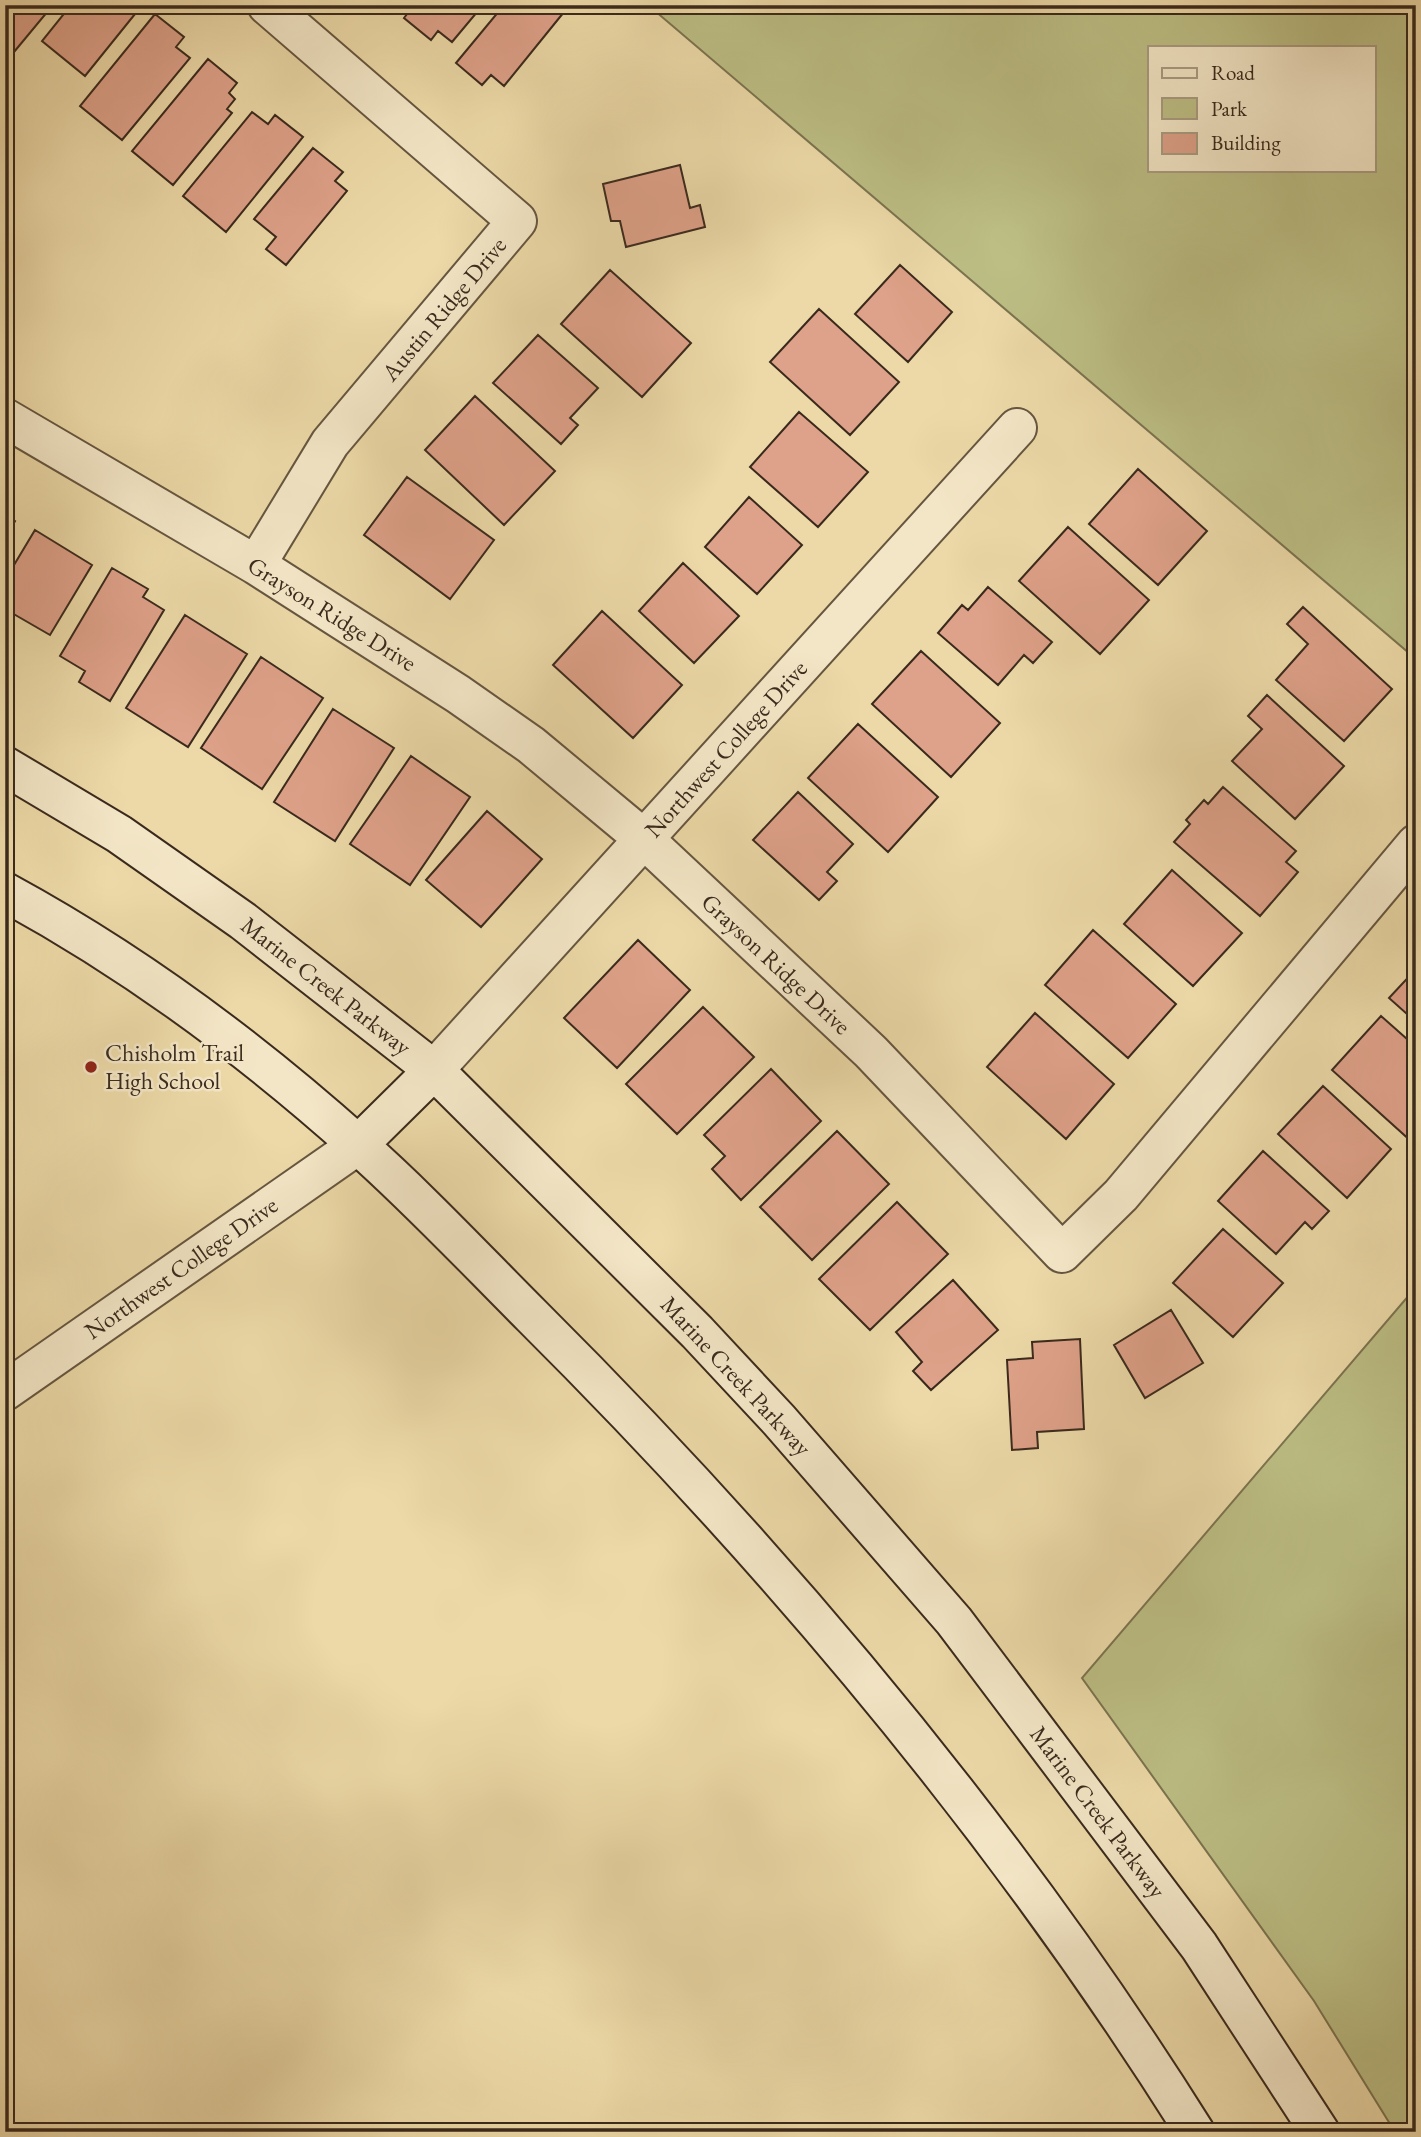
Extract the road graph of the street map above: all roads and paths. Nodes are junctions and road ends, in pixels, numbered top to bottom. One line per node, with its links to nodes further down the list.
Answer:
1 (267, 5): 4 (street, Austin Ridge Drive)
2 (5, 418): 4 (street, Grayson Ridge Drive)
3 (1017, 428): 6 (street, Northwest College Drive)
4 (256, 565): 6 (street, Grayson Ridge Drive)
5 (5, 766): 9 (street, Marine Creek Parkway)
6 (644, 839): 7 (street, Grayson Ridge Drive); 9 (street, Northwest College Drive)
7 (1416, 844)
8 (5, 892): 10 (street)
9 (434, 1070): 10 (street, Northwest College Drive); 13 (street, Marine Creek Parkway)
10 (358, 1145): 11 (street, Northwest College Drive); 12 (street)
11 (5, 1391)
12 (1195, 2132)
13 (1320, 2132)

